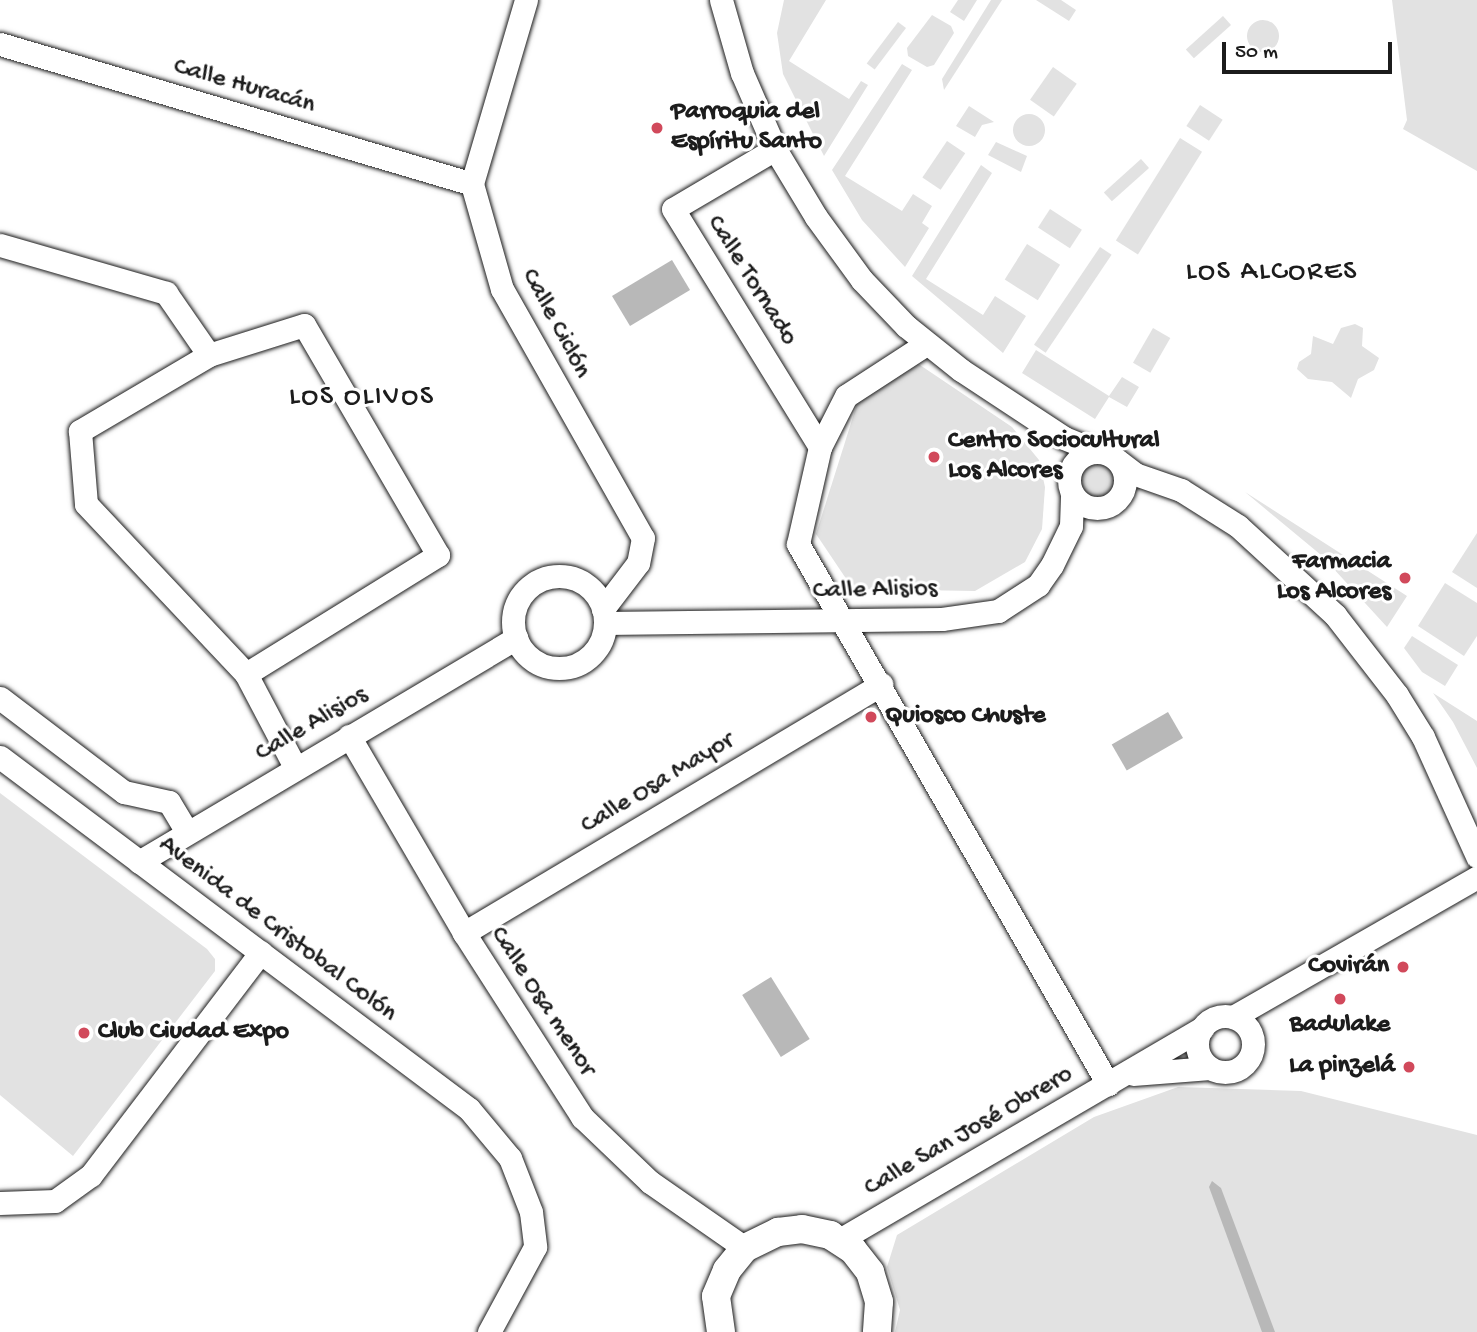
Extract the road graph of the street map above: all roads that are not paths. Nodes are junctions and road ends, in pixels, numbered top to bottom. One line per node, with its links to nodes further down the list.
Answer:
1 (526, 0): 5 (street)
2 (721, 0): 4 (street)
3 (0, 44): 5 (street, Calle Huracán)
4 (775, 149): 7 (street); 10 (street, Calle Tornado)
5 (472, 184): 15 (street, Calle Ciclón)
6 (0, 244): 8 (street)
7 (926, 344): 9 (street); 10 (street)
8 (209, 355): 18 (street); 18 (street)
9 (1028, 415): 11 (street); 12 (street)
10 (820, 447): 16 (street)
11 (1108, 457): 12 (street); 13 (street); 14 (street)
12 (1070, 487): 14 (street); 16 (street, Calle Alisios)
13 (1200, 501): 14 (street); 25 (street)
14 (1115, 502)
15 (604, 616): 16 (street, Calle Alisios); 17 (street); 17 (street)
16 (839, 620): 19 (street)
17 (516, 639): 21 (street, Calle Alisios)
18 (246, 674): 23 (street)
19 (881, 684): 28 (street, Calle Osa Mayor); 34 (street)
20 (0, 698): 24 (street)
21 (349, 736): 23 (street, Calle Alisios); 28 (street, Calle Osa menor)
22 (0, 757): 26 (street, Avenida de Cristobal Colón)
23 (295, 766): 24 (street, Calle Alisios)
24 (187, 832): 26 (street, Calle Alisios)
25 (1477, 856)
26 (139, 862): 29 (street, Avenida de Cristobal Colón)
27 (1477, 877): 30 (street)
28 (464, 933): 37 (street, Calle Osa menor)
29 (261, 952): 35 (street); 38 (street, Avenida de Cristobal Colón)
30 (1233, 1017): 31 (street); 32 (street)
31 (1202, 1028): 32 (street); 33 (street, Calle San José Obrero)
32 (1210, 1068): 33 (street, Calle San José Obrero)
33 (1129, 1074): 34 (street, Calle San José Obrero)
34 (1108, 1084): 36 (street, Calle San José Obrero)
35 (0, 1203)
36 (838, 1241): 37 (street); 40 (street)
37 (745, 1248): 39 (street)
38 (489, 1332)
39 (721, 1332)
40 (877, 1332)

